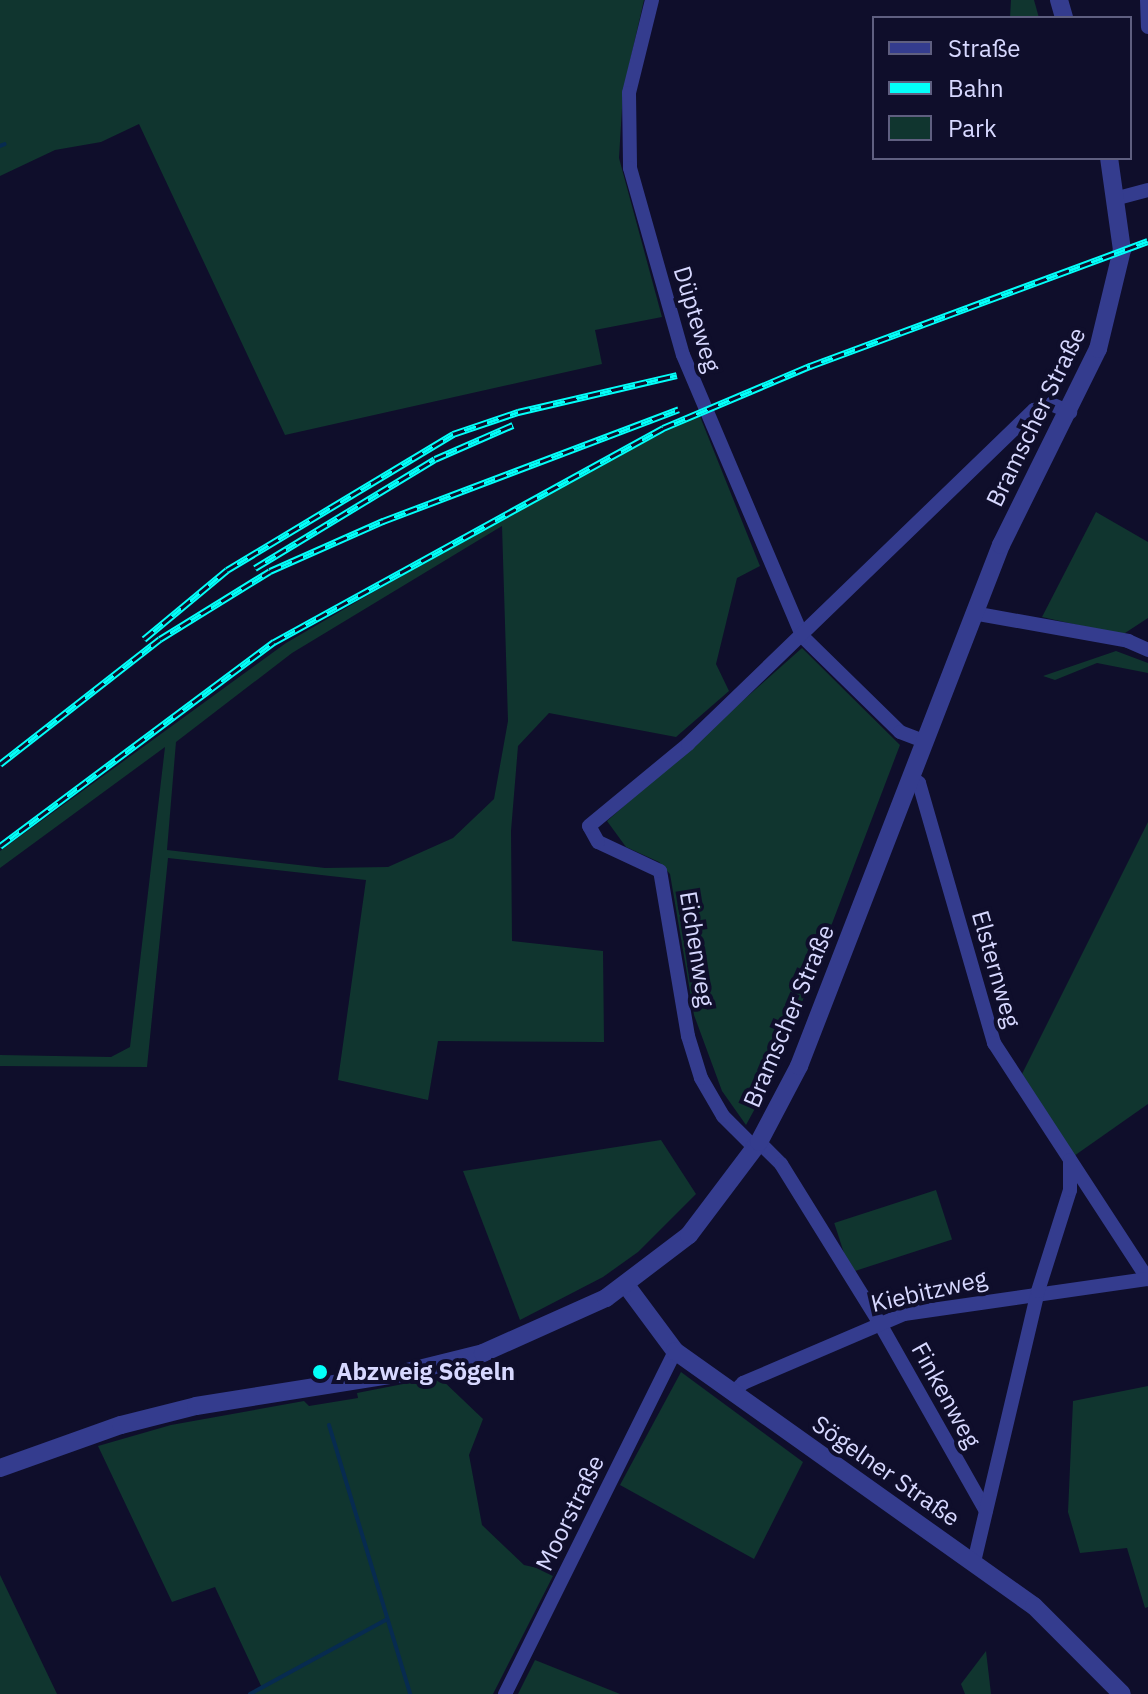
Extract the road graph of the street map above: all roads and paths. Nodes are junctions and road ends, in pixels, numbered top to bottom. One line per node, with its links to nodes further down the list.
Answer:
1 (652, 0): 9 (street, Düpteweg)
2 (1147, 0): 3 (street)
3 (1148, 27)
4 (1109, 160): 6 (street, Bramscher Straße)
5 (1148, 190): 6 (street)
6 (1118, 198): 7 (street, Bramscher Straße)
7 (1070, 412): 8 (street, Bramscher Straße); 9 (street, Eichenweg)
8 (973, 613): 10 (street); 11 (street, Bramscher Straße)
9 (802, 636): 11 (street); 13 (street, Eichenweg)
10 (1148, 650)
11 (924, 741): 12 (street, Bramscher Straße)
12 (911, 777): 13 (street, Bramscher Straße); 14 (street, Elsternweg)
13 (757, 1145): 16 (street, Bramscher Straße); 18 (street, Finkenweg)
14 (1070, 1159): 15 (street, Elsternweg); 17 (street)
15 (1148, 1279): 17 (street, Kiebitzweg)
16 (626, 1285): 19 (street, Sögelner Straße); 21 (street, Bramscher Straße)
17 (1038, 1291): 18 (street, Kiebitzweg); 22 (street)
18 (879, 1322): 20 (street, Kiebitzweg); 22 (street, Finkenweg)
19 (675, 1351): 20 (street, Sögelner Straße); 24 (street, Moorstraße)
20 (733, 1393): 23 (street, Sögelner Straße)
21 (0, 1468)
22 (986, 1511): 23 (street)
23 (974, 1562): 25 (street, Sögelner Straße)
24 (505, 1694)
25 (1122, 1694)

